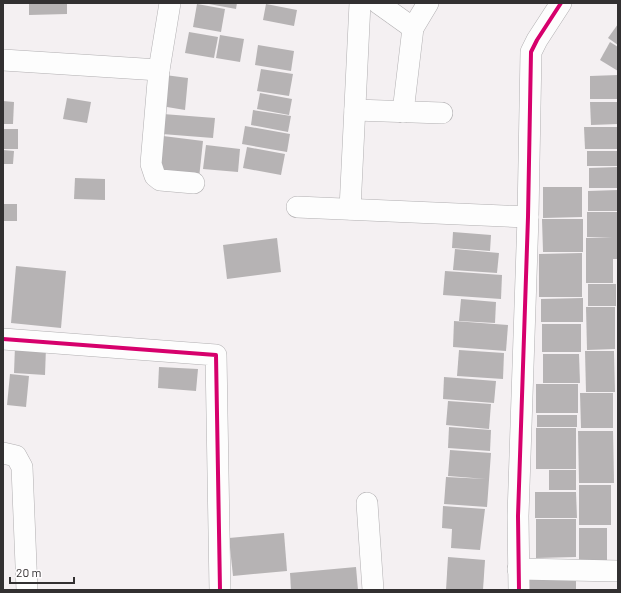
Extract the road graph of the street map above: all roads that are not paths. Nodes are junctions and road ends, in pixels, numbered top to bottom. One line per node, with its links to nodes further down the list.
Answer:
1 (170, 3): 8 (street)
2 (360, 3): 9 (street)
3 (378, 3): 6 (street)
4 (428, 3): 6 (street)
5 (561, 3): 15 (street)
6 (413, 28): 10 (street)
7 (3, 60): 8 (street)
8 (159, 70): 12 (street)
9 (354, 110): 10 (street); 14 (street)
10 (403, 112): 11 (street)
11 (442, 113)
12 (194, 183)
13 (297, 207): 14 (street)
14 (350, 210): 15 (street)
15 (528, 217): 19 (street)
16 (3, 339): 22 (street)
17 (3, 453): 21 (street)
18 (367, 503): 23 (street)
19 (518, 569): 20 (street); 24 (street)
20 (618, 571)
21 (27, 590)
22 (220, 590)
23 (373, 590)
24 (519, 590)

